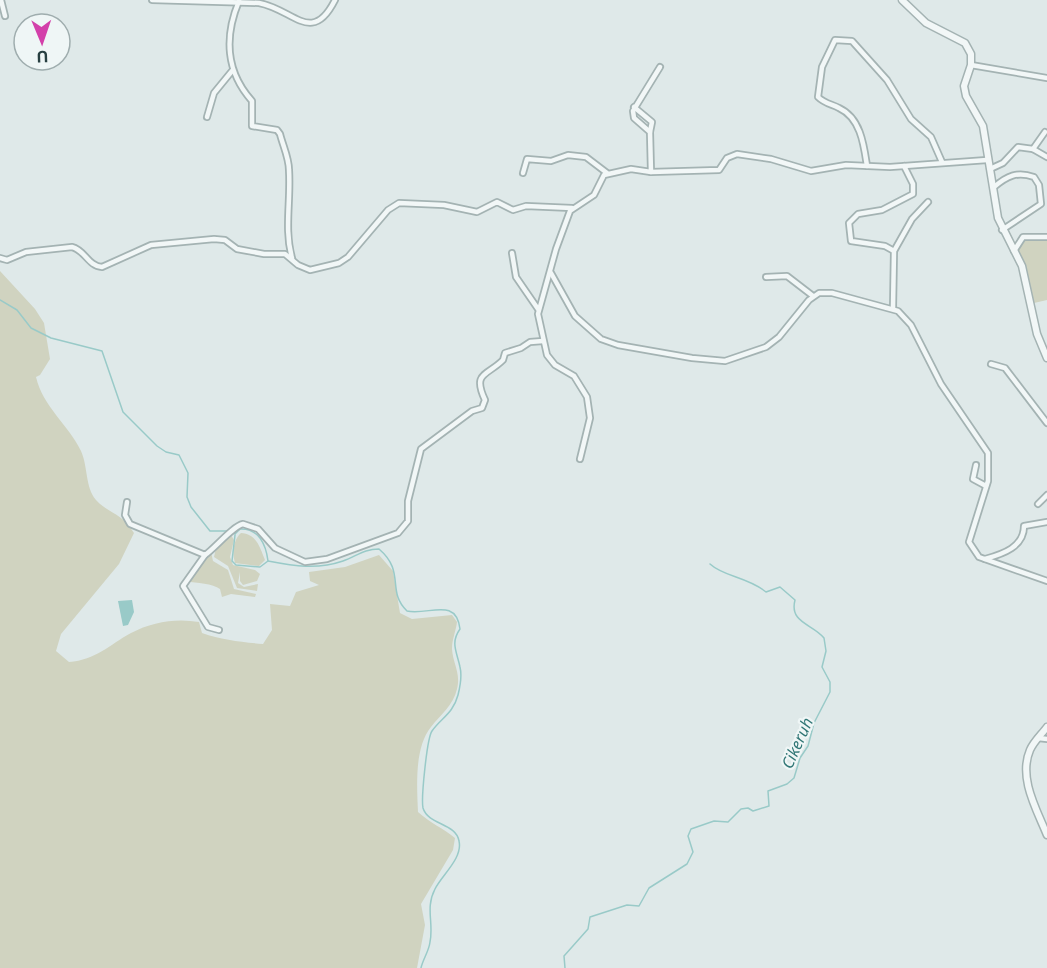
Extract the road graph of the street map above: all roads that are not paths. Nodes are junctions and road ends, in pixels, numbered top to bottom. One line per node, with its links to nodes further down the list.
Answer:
1 (1, 0): 6 (street)
2 (152, 0): 5 (street)
3 (335, 0): 5 (street)
4 (902, 0): 7 (street)
5 (239, 1): 9 (street)
6 (5, 16)
7 (971, 65): 10 (street); 17 (street)
8 (660, 67): 11 (street)
9 (232, 71): 12 (street); 34 (street)
10 (1047, 78)
11 (634, 107): 13 (street); 13 (street)
12 (207, 117)
13 (650, 132): 23 (street)
14 (1045, 132): 15 (street)
15 (1033, 149): 16 (street); 21 (street)
16 (1047, 157)
17 (987, 160): 18 (street); 21 (street)
18 (942, 162): 19 (street); 20 (street)
19 (867, 166): 20 (street); 23 (street)
20 (904, 166): 30 (street)
21 (990, 169): 25 (street)
22 (523, 172): 24 (street)
23 (651, 172): 24 (street)
24 (607, 173): 27 (street)
25 (994, 186): 28 (street); 28 (street)
26 (928, 202): 30 (street)
27 (573, 208): 34 (street); 35 (street)
28 (1002, 230): 31 (street)
29 (1047, 237): 31 (street)
30 (894, 251): 38 (street)
31 (1014, 251): 41 (street)
32 (512, 253): 39 (street)
33 (0, 258): 34 (street)
34 (292, 258)
35 (551, 273): 37 (street); 39 (street)
36 (766, 277): 37 (street)
37 (813, 296): 38 (street)
38 (893, 308): 46 (street)
39 (538, 309): 40 (street)
40 (543, 341): 44 (street); 51 (street)
41 (1047, 358)
42 (991, 364): 43 (street)
43 (1047, 423)
44 (580, 459)
45 (976, 465): 46 (street)
46 (986, 486): 52 (street)
47 (1047, 495): 49 (street)
48 (127, 502): 51 (street)
49 (1038, 504)
50 (1047, 522): 52 (street)
51 (205, 555): 54 (street)
52 (985, 559): 53 (street)
53 (1047, 581)
54 (219, 630)
55 (1047, 727): 56 (street)
56 (1038, 738): 57 (street); 58 (street)
57 (1047, 739)
58 (1047, 836)

